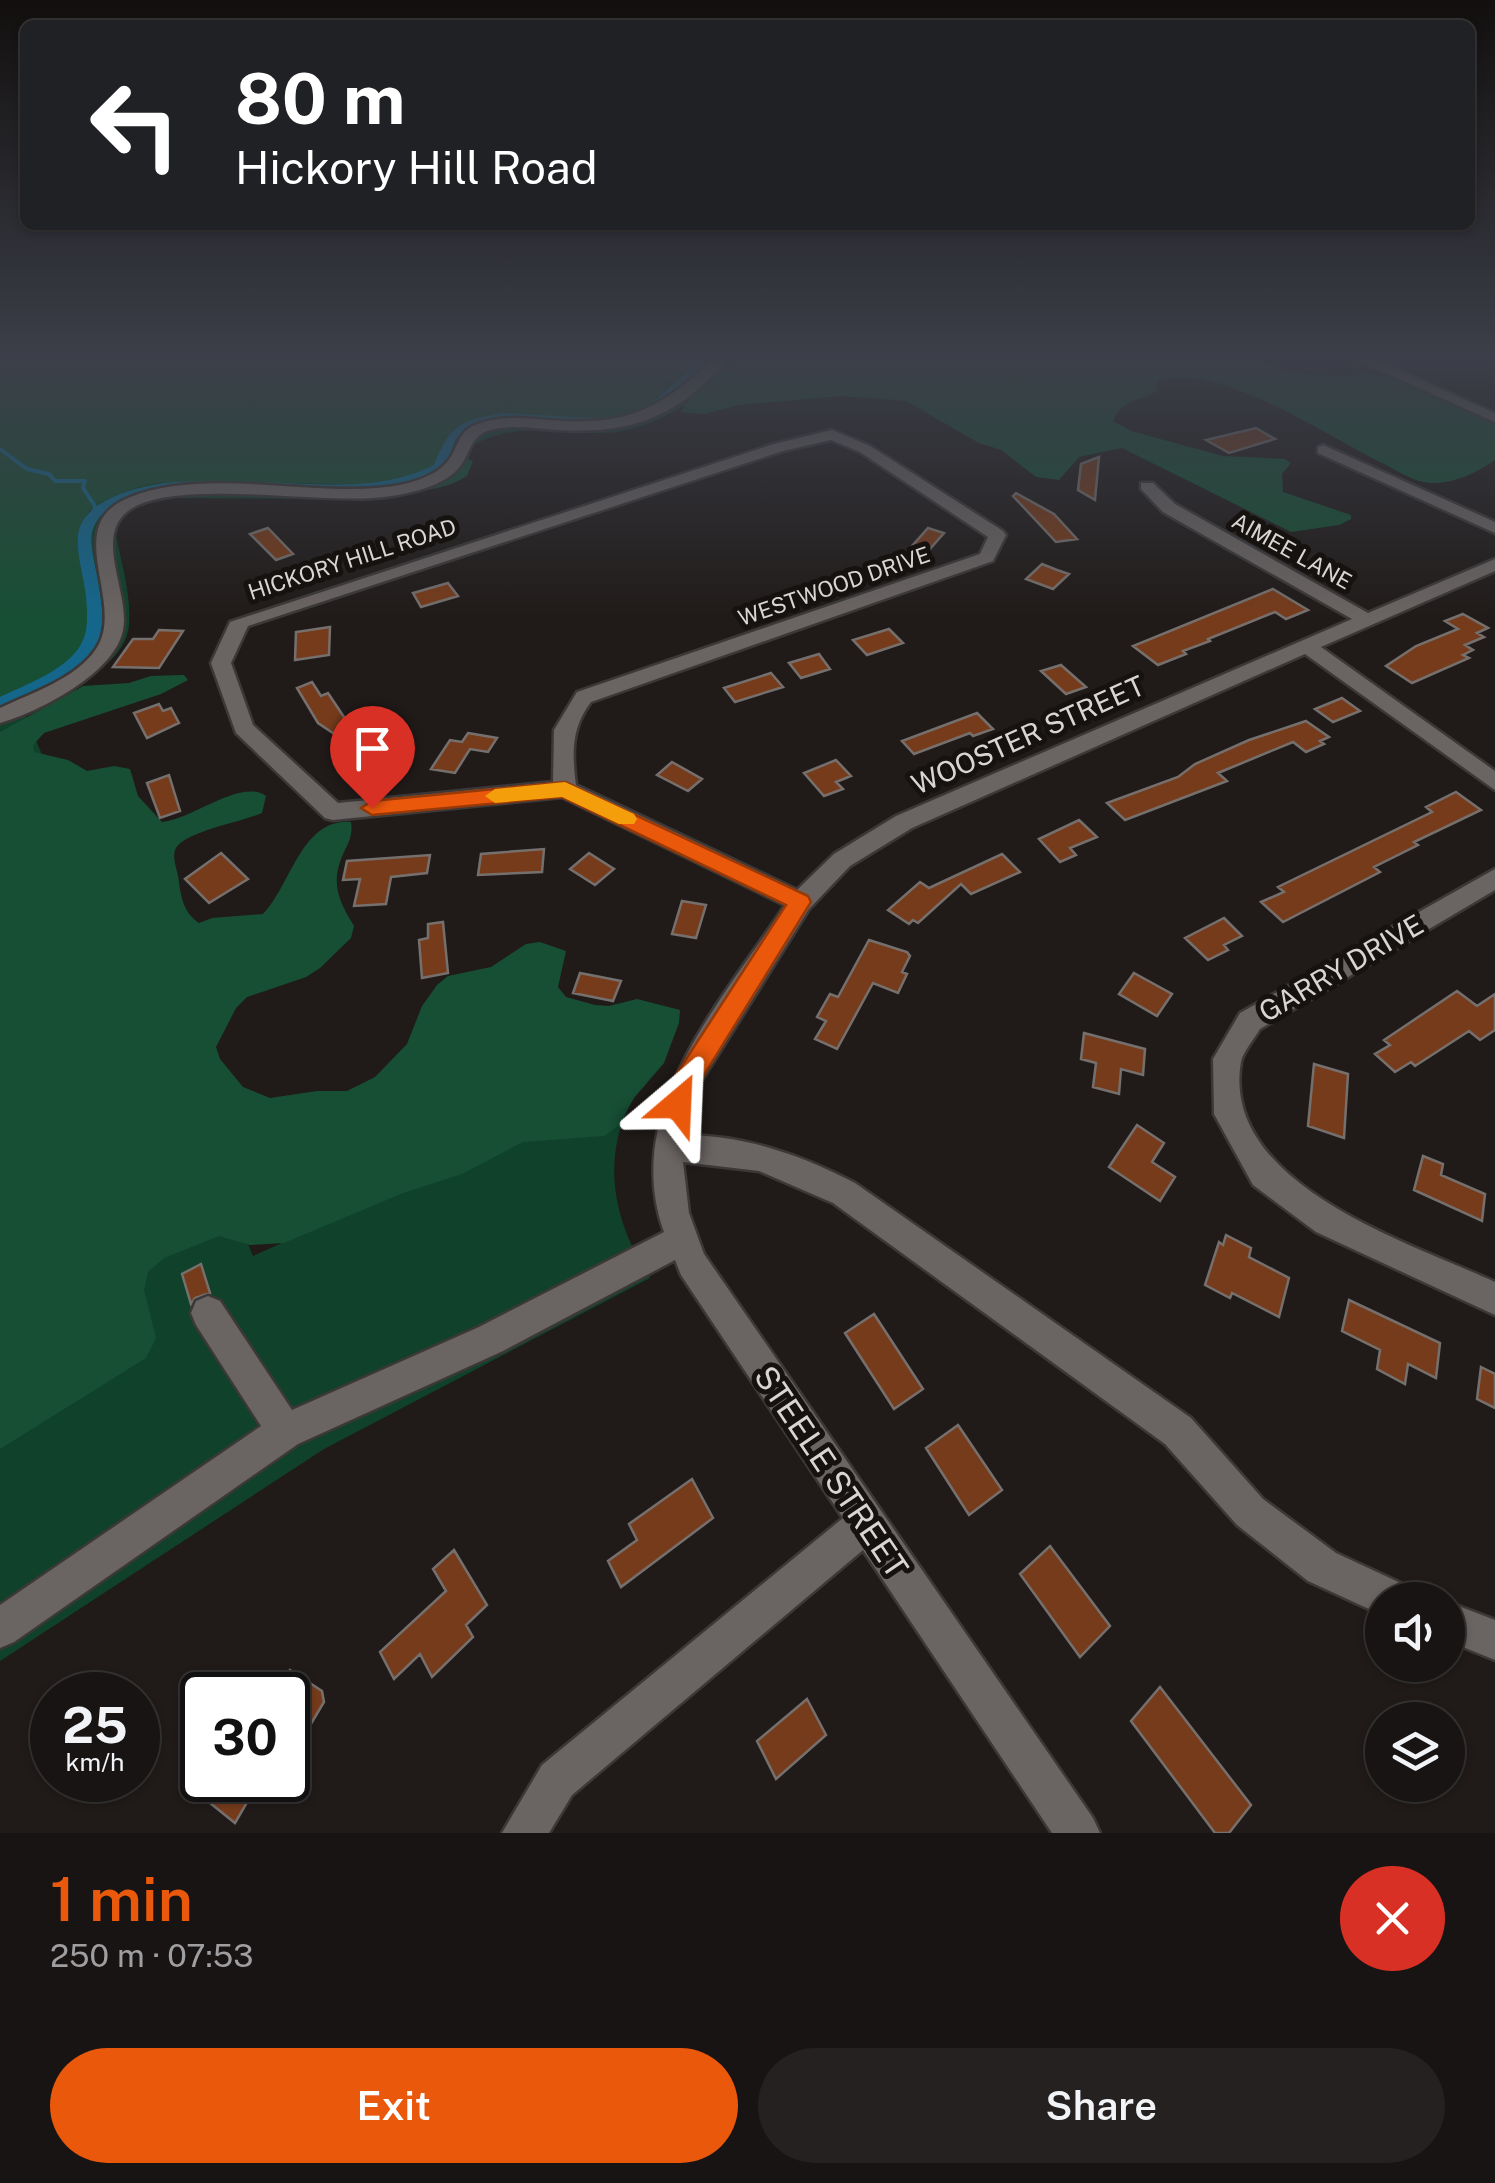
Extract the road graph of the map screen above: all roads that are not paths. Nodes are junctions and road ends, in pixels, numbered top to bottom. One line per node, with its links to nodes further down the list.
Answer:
1 (460, 447): 10 (street)
2 (781, 447): 12 (street, HICKORY HILL ROAD)
3 (857, 447): 12 (street, WESTWOOD DRIVE)
4 (1323, 450): 6 (street)
5 (1146, 486): 8 (street, AIMEE LANE)
6 (1495, 528)
7 (1495, 564): 8 (street, WOOSTER STREET)
8 (1368, 620): 9 (street, WOOSTER STREET)
9 (1308, 647): 11 (street); 14 (street, WOOSTER STREET)
10 (0, 716)
11 (1495, 782)
12 (565, 790): 14 (street)
13 (1495, 878): 18 (street, GARRY DRIVE)
14 (800, 902): 15 (street, WOOSTER STREET)
15 (684, 1084): 16 (street, STEELE STREET)
16 (668, 1148): 17 (street, STEELE STREET); 22 (street)
17 (682, 1240): 20 (street); 21 (street, STEELE STREET)
18 (1495, 1300)
19 (208, 1314): 20 (street)
20 (285, 1431): 23 (street)
21 (866, 1523): 26 (street); 27 (street, STEELE STREET)
22 (1365, 1587)
23 (0, 1628)
24 (1465, 1629): 25 (street)
25 (1495, 1640)
26 (524, 1833)
27 (1078, 1833)

